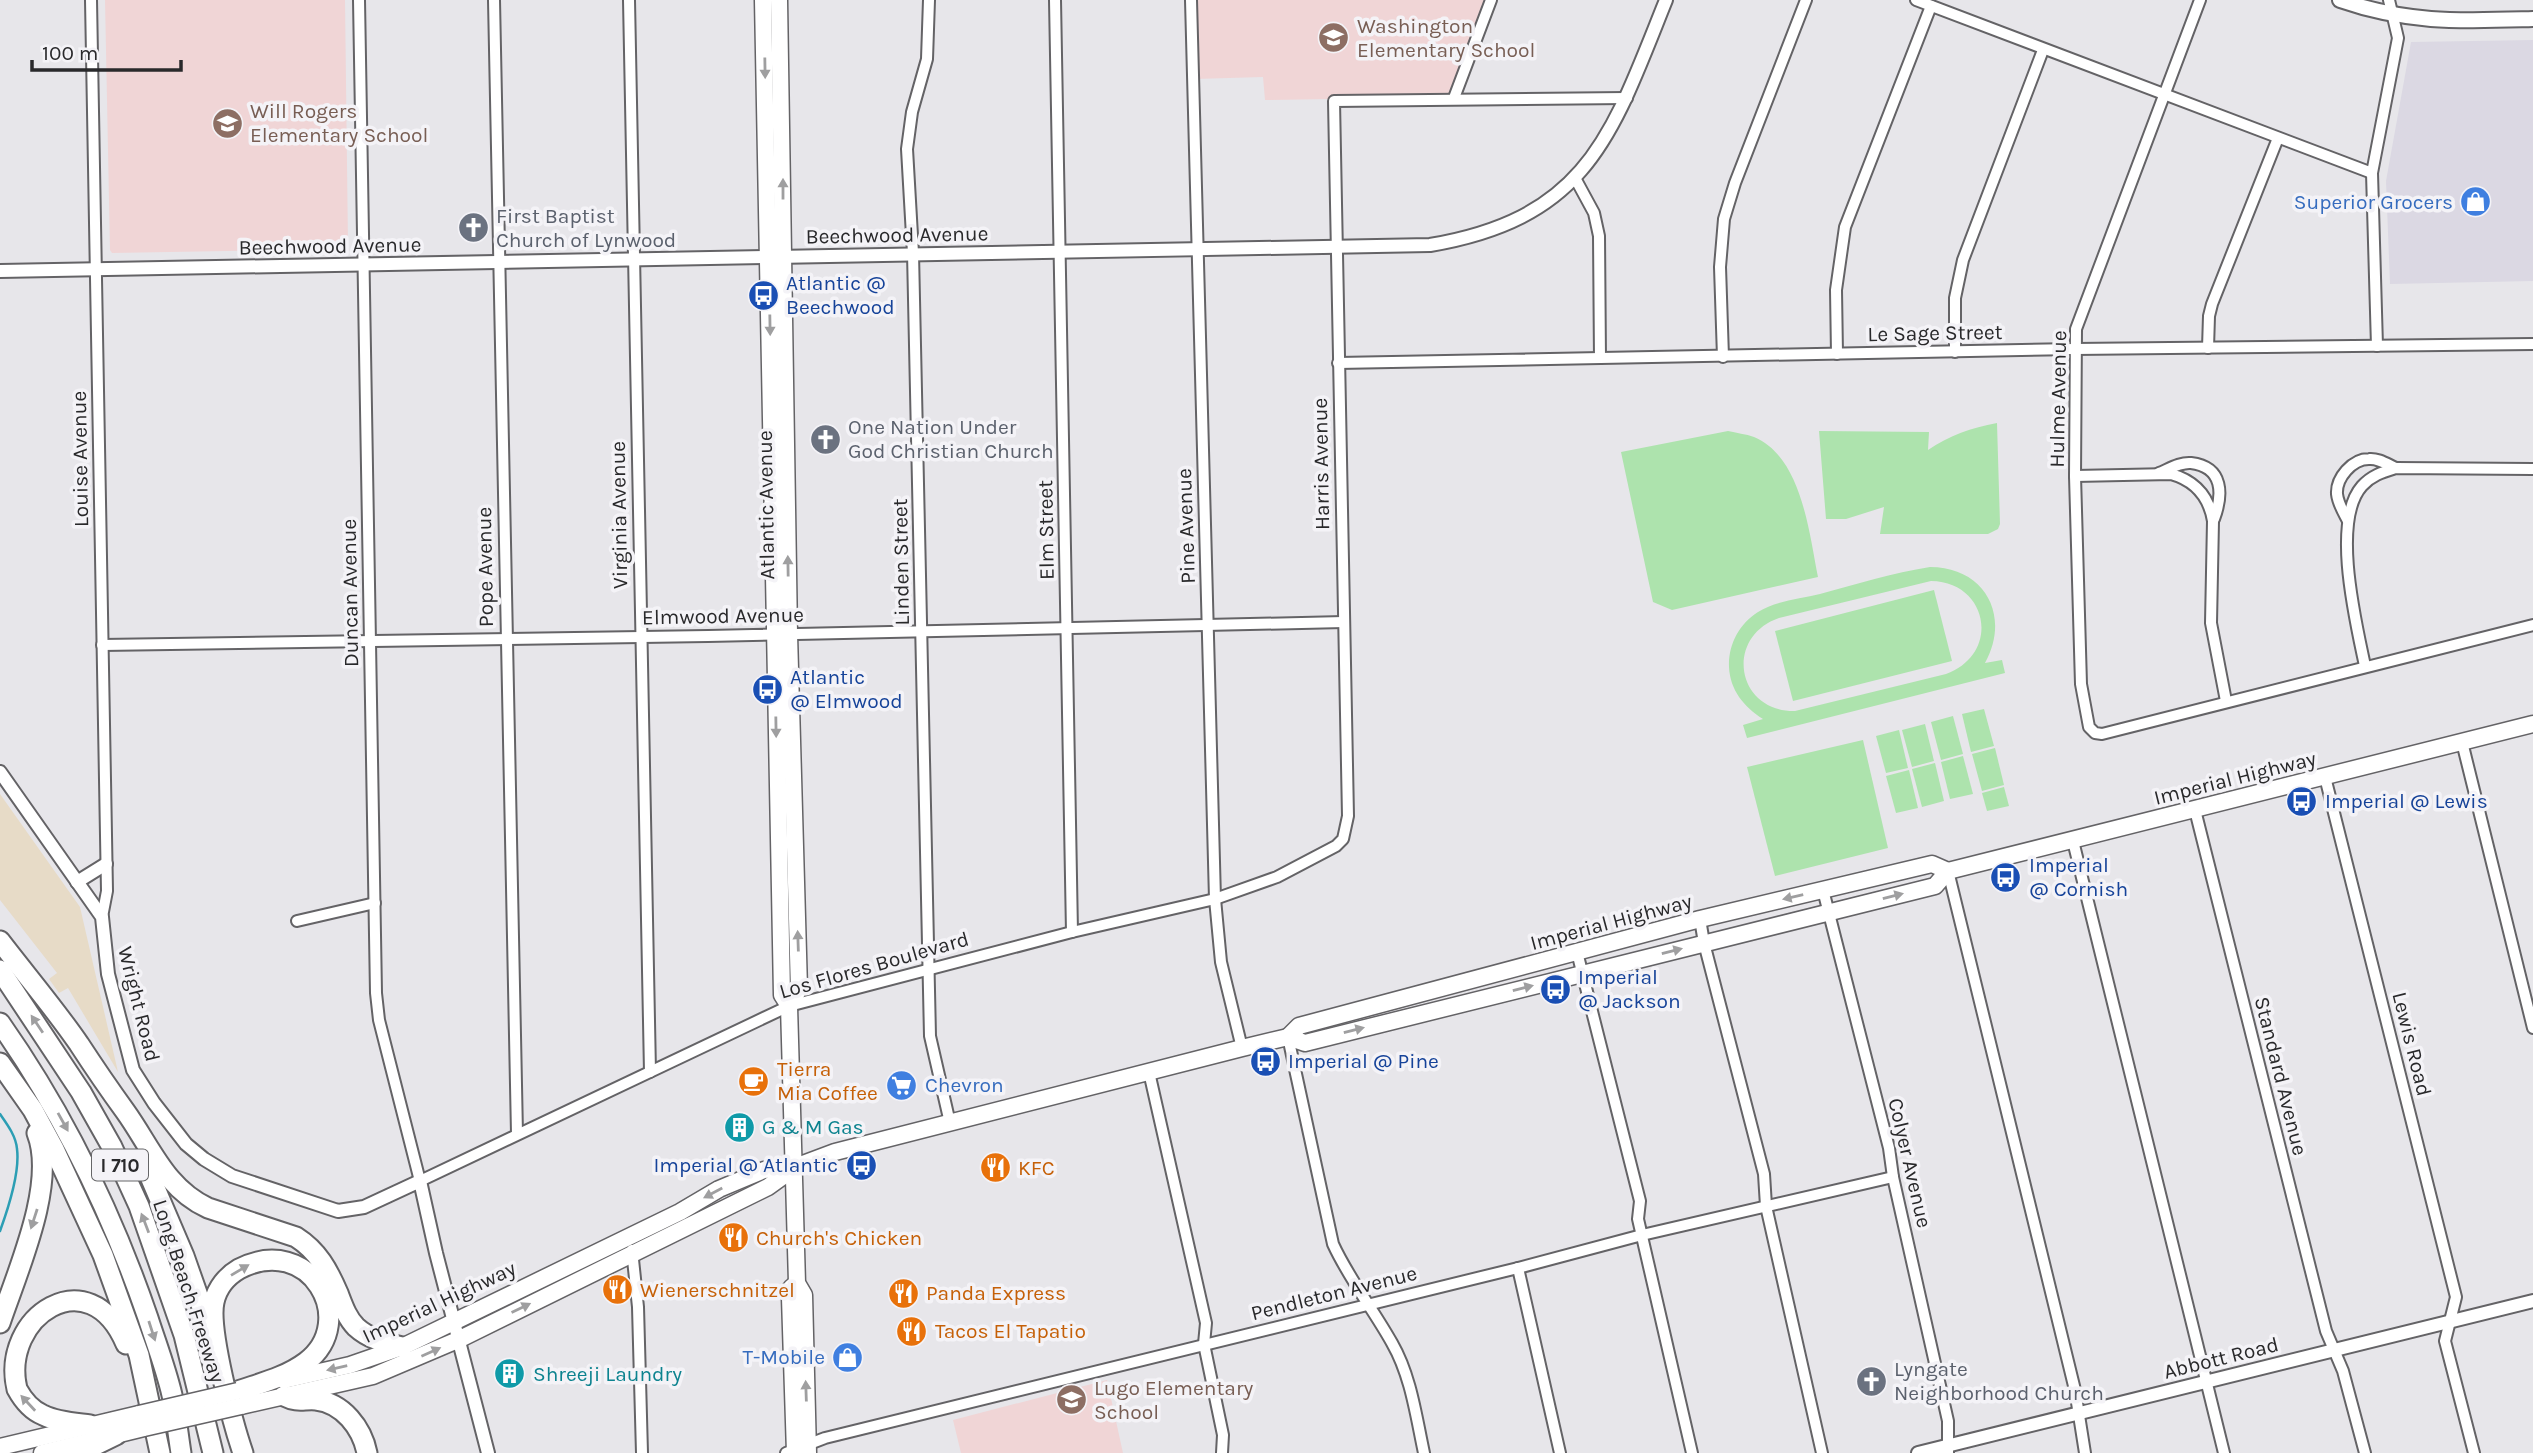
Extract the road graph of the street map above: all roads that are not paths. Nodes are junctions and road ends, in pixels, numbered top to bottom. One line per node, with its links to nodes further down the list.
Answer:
1 (91, 0): 35 (street, Louise Avenue)
2 (359, 0): 34 (street, Duncan Avenue)
3 (494, 0): 33 (street, Pope Avenue)
4 (629, 0): 32 (street, Virginia Avenue)
5 (763, 0): 31 (main road, Atlantic Avenue, one-way to 31)
6 (779, 0): 31 (main road, Atlantic Avenue, one-way to 6)
7 (929, 0): 30 (street, Linden Street)
8 (1055, 0): 29 (street, Elm Street)
9 (1191, 0): 28 (street, Pine Avenue)
10 (1491, 0): 23 (street)
11 (1666, 0): 22 (street, Beechwood Avenue)
12 (1805, 0): 43 (street)
13 (1916, 0): 17 (street)
14 (2200, 0): 21 (street, Hulme Avenue)
15 (2340, 0): 18 (main road)
16 (2389, 0): 18 (street)
17 (1931, 6): 20 (street); 42 (street)
18 (2392, 16): 19 (main road); 25 (street)
19 (2533, 19)
20 (2043, 50): 21 (street); 41 (street)
21 (2165, 95): 24 (street); 40 (street, Hulme Avenue)
22 (1626, 98): 23 (street); 26 (street, Beechwood Avenue)
23 (1454, 99): 27 (street, Harris Avenue)
24 (2278, 138): 25 (street); 39 (street)
25 (2372, 173): 38 (street)
26 (1575, 178): 27 (street, Beechwood Avenue); 44 (street)
27 (1336, 246): 28 (street, Beechwood Avenue); 45 (street, Harris Avenue)
28 (1197, 248): 29 (street, Beechwood Avenue); 53 (street, Pine Avenue)
29 (1058, 250): 30 (street, Beechwood Avenue); 55 (street, Elm Street)
30 (913, 253): 31 (street, Beechwood Avenue); 56 (street, Linden Street)
31 (776, 257): 32 (street, Beechwood Avenue); 57 (main road, Atlantic Avenue)
32 (633, 260): 33 (street, Beechwood Avenue); 58 (street, Virginia Avenue)
33 (499, 262): 34 (street, Beechwood Avenue); 59 (street, Pope Avenue)
34 (363, 264): 35 (street, Beechwood Avenue); 60 (street, Duncan Avenue)
35 (96, 269): 36 (street, Beechwood Avenue); 61 (street, Louise Avenue)
36 (0, 271)
37 (2533, 344): 38 (street, Le Sage Street)
38 (2376, 346): 39 (street, Le Sage Street)
39 (2208, 348): 40 (street, Le Sage Street)
40 (2075, 349): 41 (street, Le Sage Street); 49 (street, Hulme Avenue)
41 (1955, 352): 42 (street, Le Sage Street)
42 (1836, 354): 43 (street, Le Sage Street)
43 (1723, 357): 44 (street, Le Sage Street)
44 (1600, 358): 45 (street, Le Sage Street)
45 (1338, 363): 52 (street, Harris Avenue)
46 (2396, 468): 47 (street); 50 (street); 50 (street)
47 (2533, 469)
48 (2158, 474): 49 (street); 51 (street); 51 (street)
49 (2075, 476): 63 (street, Hulme Avenue)
50 (2348, 521): 62 (street)
51 (2213, 522): 63 (street)
52 (1344, 622): 53 (street, Elmwood Avenue); 69 (street, Harris Avenue)
53 (1208, 625): 55 (street, Elmwood Avenue); 75 (street, Pine Avenue)
54 (2533, 625): 62 (street)
55 (1067, 629): 56 (street, Elmwood Avenue); 81 (street, Elm Street)
56 (921, 632): 57 (street, Elmwood Avenue); 85 (street, Linden Street)
57 (782, 634): 58 (street, Elmwood Avenue); 88 (main road, Atlantic Avenue)
58 (640, 637): 59 (street, Elmwood Avenue); 94 (street, Virginia Avenue)
59 (506, 639): 60 (street, Elmwood Avenue); 99 (street, Pope Avenue)
60 (370, 642): 61 (street, Elmwood Avenue); 76 (street, Duncan Avenue)
61 (102, 645): 71 (street, Louise Avenue)
62 (2365, 666): 63 (street)
63 (2226, 701)
64 (2533, 724): 65 (main road, Imperial Highway)
65 (2462, 742): 67 (main road, Imperial Highway); 90 (street)
66 (0, 772): 73 (street, Wright Road)
67 (2325, 776): 68 (main road, Imperial Highway); 111 (street, Lewis Road)
68 (2195, 810): 70 (main road, Imperial Highway); 116 (street, Standard Avenue)
69 (1347, 827): 75 (street, Los Flores Boulevard)
70 (2073, 841): 72 (main road, Imperial Highway); 118 (street)
71 (106, 864): 73 (street); 78 (street, Louise Avenue)
72 (1948, 872): 74 (main road, Imperial Highway); 77 (main road, Imperial Highway, one-way to 72); 122 (street)
73 (77, 882): 78 (street, Wright Road)
74 (1823, 890): 77 (street, Colyer Avenue); 79 (main road, Imperial Highway, one-way to 79)
75 (1215, 899): 81 (street, Los Flores Boulevard); 92 (street, Pine Avenue)
76 (374, 902): 80 (street); 102 (street, Duncan Avenue)
77 (1829, 912): 83 (main road, Imperial Highway); 101 (street, Colyer Avenue)
78 (102, 917): 102 (street, Wright Road)
79 (1700, 919): 83 (street); 84 (main road, Imperial Highway)
80 (297, 920)
81 (1072, 932): 85 (street, Los Flores Boulevard)
82 (0, 941): 97 (highway)
83 (1703, 943): 87 (main road, Imperial Highway, one-way to 83); 103 (street)
84 (1577, 952): 87 (street); 91 (main road, Imperial Highway)
85 (927, 969): 88 (street, Los Flores Boulevard); 98 (street, Linden Street)
86 (0, 970): 134 (highway, Long Beach Freeway / I 710, one-way to 86)
87 (1582, 973): 91 (main road, Imperial Highway, one-way to 87); 105 (street)
88 (789, 1006): 94 (street, Los Flores Boulevard); 100 (main road, Atlantic Avenue)
89 (0, 1023): 133 (highway, I 710, one-way to 133)
90 (2533, 1028)
91 (1288, 1037): 92 (main road, Imperial Highway); 109 (street)
92 (1242, 1048): 95 (main road, Imperial Highway)
93 (0, 1063): 96 (highway)
94 (650, 1072): 99 (street, Los Flores Boulevard)
95 (1149, 1072): 98 (main road, Imperial Highway); 114 (street)
96 (14, 1085): 112 (highway, one-way to 112); 119 (highway)
97 (112, 1096): 115 (highway); 117 (highway)
98 (950, 1123): 100 (main road, Imperial Highway)
99 (517, 1134): 102 (street, Los Flores Boulevard)
100 (795, 1167): 104 (main road, Imperial Highway, one-way to 104); 106 (main road, Imperial Highway); 129 (main road, Atlantic Avenue)
101 (1893, 1177): 103 (street, Pendleton Avenue); 128 (street, Colyer Avenue)
102 (420, 1181): 110 (street)
103 (1766, 1206): 105 (street, Pendleton Avenue); 144 (street)
104 (629, 1235): 106 (street); 110 (main road, Imperial Highway)
105 (1642, 1235): 107 (street, Pendleton Avenue); 143 (street)
106 (633, 1254): 113 (main road, Imperial Highway, one-way to 106); 139 (street)
107 (1518, 1268): 109 (street, Pendleton Avenue); 142 (street)
108 (2533, 1301): 111 (street, Abbott Road)
109 (1368, 1305): 114 (street, Pendleton Avenue); 141 (street)
110 (453, 1321): 113 (street); 115 (main road, Imperial Highway)
111 (2452, 1321): 116 (street, Abbott Road); 149 (street, Lewis Road)
112 (0, 1323)
113 (460, 1339): 120 (main road, Imperial Highway, one-way to 113); 138 (street)
114 (1203, 1345): 129 (street, Pendleton Avenue); 140 (street)
115 (402, 1347): 121 (main road, Imperial Highway, one-way to 121)
116 (2333, 1350): 118 (street, Abbott Road); 148 (street, Standard Avenue)
117 (221, 1362): 121 (highway, one-way to 121); 125 (highway)
118 (2206, 1382): 122 (street, Abbott Road); 147 (street)
119 (146, 1390): 124 (highway, one-way to 119); 130 (highway)
120 (284, 1396): 121 (main road, Imperial Highway); 137 (highway)
121 (239, 1399): 123 (main road, Imperial Highway, bridge)
122 (2077, 1414): 128 (street, Abbott Road); 146 (street)
123 (142, 1421): 124 (main road, Imperial Highway); 126 (main road, Imperial Highway)
124 (90, 1425): 127 (main road, Imperial Highway)
125 (236, 1432): 135 (highway); 136 (highway)
126 (116, 1435): 131 (main road, Imperial Highway); 132 (highway)
127 (0, 1447)
128 (1949, 1449): 145 (street, Abbott Road)
129 (799, 1450)
130 (159, 1451)
131 (42, 1453)
132 (79, 1453)
133 (181, 1453)
134 (213, 1453)
135 (238, 1453)
136 (243, 1453)
137 (367, 1453)
138 (488, 1453)
139 (642, 1453)
140 (1222, 1453)
141 (1424, 1453)
142 (1560, 1453)
143 (1692, 1453)
144 (1822, 1453)
145 (1918, 1453)
146 (2085, 1453)
147 (2224, 1453)
148 (2365, 1453)
149 (2474, 1453)

